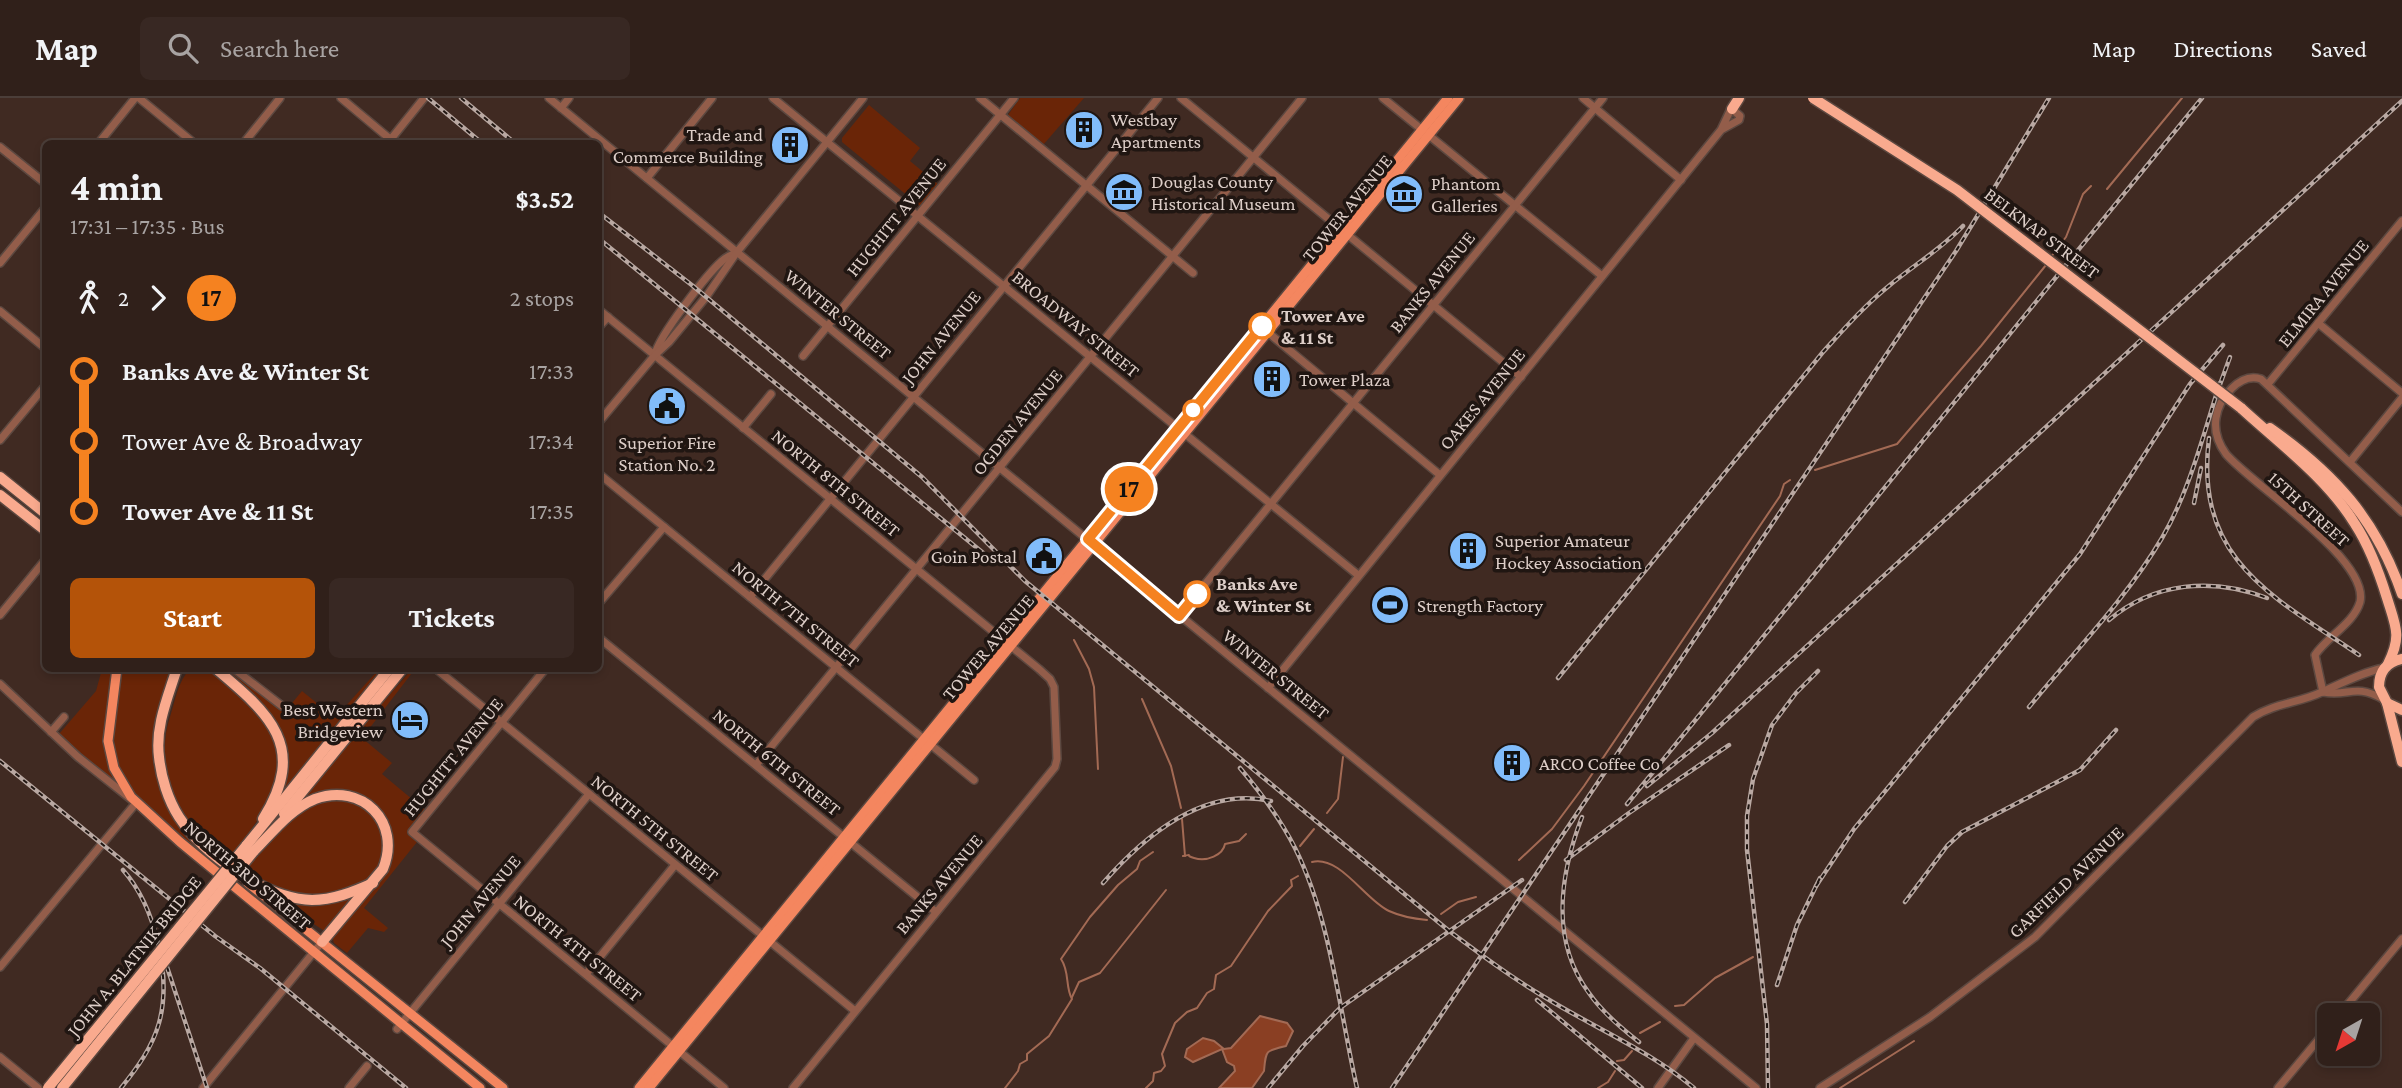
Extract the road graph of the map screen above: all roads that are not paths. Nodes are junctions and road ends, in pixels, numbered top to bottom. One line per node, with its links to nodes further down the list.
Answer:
1 (137, 98): 28 (street); 29 (street)
2 (280, 98): 30 (street)
3 (341, 98): 31 (street)
4 (424, 98): 32 (street)
5 (549, 98): 22 (street, WINTER STREET)
6 (569, 98): 22 (street)
7 (712, 98): 38 (street)
8 (773, 98): 35 (street, BROADWAY STREET)
9 (863, 98): 35 (street)
10 (980, 98): 25 (street)
11 (1014, 98): 25 (street, HUGHITT AVENUE)
12 (1158, 98): 41 (street, JOHN AVENUE)
13 (1181, 98): 37 (street)
14 (1302, 98): 37 (street, OGDEN AVENUE)
15 (1383, 98): 27 (street)
16 (1448, 98): 27 (main road, TOWER AVENUE)
17 (1459, 98): 27 (main road, TOWER AVENUE)
18 (1583, 98): 23 (street)
19 (1603, 98): 23 (street, BANKS AVENUE)
20 (1739, 98): 24 (highway)
21 (1813, 98): 72 (highway, BELKNAP STREET, bridge)
22 (561, 108): 33 (street, WINTER STREET)
23 (1595, 108): 39 (street); 42 (street, BANKS AVENUE)
24 (1732, 109): 26 (street, OAKES AVENUE); 26 (street, OAKES AVENUE)
25 (1000, 114): 41 (street); 44 (street, HUGHITT AVENUE)
26 (1721, 130): 39 (street, OAKES AVENUE)
27 (1425, 132): 42 (street); 46 (main road, TOWER AVENUE)
28 (101, 140)
29 (190, 140)
30 (246, 140)
31 (389, 140)
32 (392, 140)
33 (600, 140)
34 (602, 141): 38 (street, WINTER STREET)
35 (827, 142): 44 (street, BROADWAY STREET); 47 (street)
36 (0, 147): 40 (street)
37 (1253, 158): 46 (street); 48 (street, OGDEN AVENUE)
38 (647, 178): 47 (street, WINTER STREET)
39 (1681, 180): 51 (street, OAKES AVENUE)
40 (42, 181)
41 (1086, 185): 48 (street); 52 (street, JOHN AVENUE)
42 (1515, 206): 51 (street); 53 (street, BANKS AVENUE)
43 (42, 212): 49 (street)
44 (918, 216): 52 (street, BROADWAY STREET); 59 (street, HUGHITT AVENUE)
45 (2401, 226): 57 (street, ELMIRA AVENUE)
46 (1343, 233): 53 (street); 60 (main road, TOWER AVENUE)
47 (737, 252): 59 (street, WINTER STREET); 62 (street)
48 (1173, 256): 50 (street); 64 (street, OGDEN AVENUE)
49 (0, 263)
50 (1193, 273)
51 (1602, 276): 65 (street, OAKES AVENUE)
52 (1004, 286): 64 (street, BROADWAY STREET); 69 (street, JOHN AVENUE)
53 (1433, 306): 65 (street); 71 (street, BANKS AVENUE)
54 (0, 312): 61 (street)
55 (602, 312): 56 (street, NORTH 8TH STREET)
56 (608, 317): 58 (street); 62 (street, NORTH 8TH STREET)
57 (2318, 323): 66 (street, ELMIRA AVENUE); 70 (street)
58 (602, 324)
59 (827, 326): 63 (street, HUGHITT AVENUE); 69 (street, WINTER STREET)
60 (1265, 330): 71 (street); 75 (main road, TOWER AVENUE)
61 (42, 346)
62 (655, 355): 73 (street); 74 (street, NORTH 8TH STREET)
63 (803, 356)
64 (1090, 357): 75 (street, BROADWAY STREET); 78 (street, OGDEN AVENUE)
65 (1521, 377): 79 (street, OAKES AVENUE)
66 (2268, 384): 77 (street); 117 (street, 15TH STREET)
67 (42, 390): 76 (street)
68 (771, 394): 74 (street)
69 (914, 396): 78 (street, WINTER STREET); 83 (street, JOHN AVENUE)
70 (2402, 396): 77 (street)
71 (1354, 403): 79 (street); 84 (street, BANKS AVENUE)
72 (2241, 408): 90 (highway, BELKNAP STREET); 103 (highway, BELKNAP STREET)
73 (602, 418)
74 (743, 428): 83 (street, NORTH 8TH STREET)
75 (1181, 431): 84 (street, BROADWAY STREET); 89 (main road, TOWER AVENUE)
76 (0, 440)
77 (2350, 462): 86 (street)
78 (1000, 467): 89 (street, WINTER STREET); 93 (street, OGDEN AVENUE)
79 (1440, 475): 94 (street, OAKES AVENUE)
80 (602, 476): 87 (street, NORTH 7TH STREET)
81 (0, 477): 85 (highway)
82 (0, 495): 88 (highway)
83 (830, 498): 93 (street, NORTH 8TH STREET); 96 (street, JOHN AVENUE)
84 (1271, 504): 94 (street, BROADWAY STREET); 99 (street, BANKS AVENUE)
85 (42, 511)
86 (2402, 512)
87 (664, 527): 96 (street, NORTH 7TH STREET); 97 (street)
88 (42, 528)
89 (1092, 541): 99 (street, WINTER STREET); 101 (main road, TOWER AVENUE)
90 (2385, 551): 91 (highway); 95 (highway, BELKNAP STREET)
91 (2401, 560)
92 (42, 564): 98 (street)
93 (916, 569): 101 (street, NORTH 8TH STREET); 104 (street, OGDEN AVENUE)
94 (1358, 575): 116 (street, OAKES AVENUE)
95 (2402, 594)
96 (750, 597): 104 (street, NORTH 7TH STREET)
97 (602, 599)
98 (0, 615)
99 (1179, 616): 116 (street, WINTER STREET)
100 (602, 639): 127 (street, NORTH 6TH STREET)
101 (1008, 643): 114 (street, NORTH 8TH STREET); 124 (main road, TOWER AVENUE)
102 (2402, 659): 103 (highway)
103 (2386, 666): 117 (street, GARFIELD AVENUE); 118 (highway, BELKNAP STREET)
104 (836, 667): 124 (street, NORTH 7TH STREET); 127 (street, OGDEN AVENUE)
105 (116, 672): 130 (main road)
106 (176, 672): 125 (highway)
107 (182, 672): 125 (highway)
108 (218, 672): 133 (highway)
109 (244, 672): 119 (street)
110 (387, 672): 133 (highway)
111 (400, 672): 133 (highway)
112 (440, 672): 122 (street, NORTH 5TH STREET)
113 (542, 672): 122 (street, HUGHITT AVENUE)
114 (1052, 682): 138 (street, BANKS AVENUE)
115 (0, 684): 123 (street, NORTH 3RD STREET)
116 (1268, 688): 149 (street, WINTER STREET)
117 (2323, 692): 118 (street, GARFIELD AVENUE); 167 (street, GARFIELD AVENUE)
118 (2385, 701): 120 (highway); 126 (highway, BELKNAP STREET)
119 (282, 706)
120 (2402, 710)
121 (64, 717): 123 (street)
122 (501, 723): 129 (street, NORTH 5TH STREET); 131 (street, HUGHITT AVENUE)
123 (51, 732): 130 (street, NORTH 3RD STREET)
124 (927, 741): 128 (street, NORTH 7TH STREET); 132 (main road, TOWER AVENUE)
125 (158, 747): 135 (highway, NORTH 3RD STREET)
126 (2402, 762)
127 (756, 765): 132 (street, NORTH 6TH STREET)
128 (974, 780)
129 (589, 794): 134 (street, NORTH 5TH STREET); 137 (street, JOHN AVENUE)
130 (136, 803): 142 (main road, NORTH 3RD STREET); 143 (street)
131 (412, 832): 137 (street, NORTH 4TH STREET)
132 (847, 840): 138 (street, NORTH 6TH STREET); 139 (main road, TOWER AVENUE)
133 (249, 849): 136 (highway); 156 (highway, JOHN A. BLATNIK BRIDGE, bridge); 157 (highway, JOHN A. BLATNIK BRIDGE, bridge)
134 (675, 864): 139 (street, NORTH 5TH STREET); 144 (street)
135 (238, 874): 136 (highway); 141 (main road, NORTH 3RD STREET)
136 (373, 883): 141 (highway)
137 (499, 904): 144 (street, NORTH 4TH STREET); 147 (street, JOHN AVENUE)
138 (936, 912): 146 (street, BANKS AVENUE)
139 (766, 939): 146 (street, NORTH 5TH STREET); 151 (main road, TOWER AVENUE)
140 (2402, 939): 145 (street)
141 (322, 942): 142 (street); 147 (main road, NORTH 3RD STREET)
142 (314, 953): 148 (main road, NORTH 3RD STREET); 158 (street)
143 (0, 967)
144 (586, 974): 151 (street, NORTH 4TH STREET)
145 (2349, 1003)
146 (855, 1011): 164 (street, BANKS AVENUE)
147 (410, 1013): 148 (street, JOHN AVENUE); 154 (main road, NORTH 3RD STREET)
148 (400, 1027): 160 (main road, NORTH 3RD STREET)
149 (1694, 1038): 165 (street); 166 (street, WINTER STREET)
150 (2317, 1041): 168 (street)
151 (676, 1049): 161 (main road, TOWER AVENUE); 162 (main road, TOWER AVENUE); 163 (street, NORTH 4TH STREET)
152 (0, 1057): 155 (street)
153 (367, 1066): 159 (street)
154 (498, 1086)
155 (38, 1088)
156 (48, 1088)
157 (62, 1088)
158 (204, 1088)
159 (349, 1088)
160 (480, 1088)
161 (639, 1088)
162 (649, 1088)
163 (724, 1088)
164 (793, 1088)
165 (1658, 1088)
166 (1756, 1088)
167 (1820, 1088)
168 (2278, 1088)

